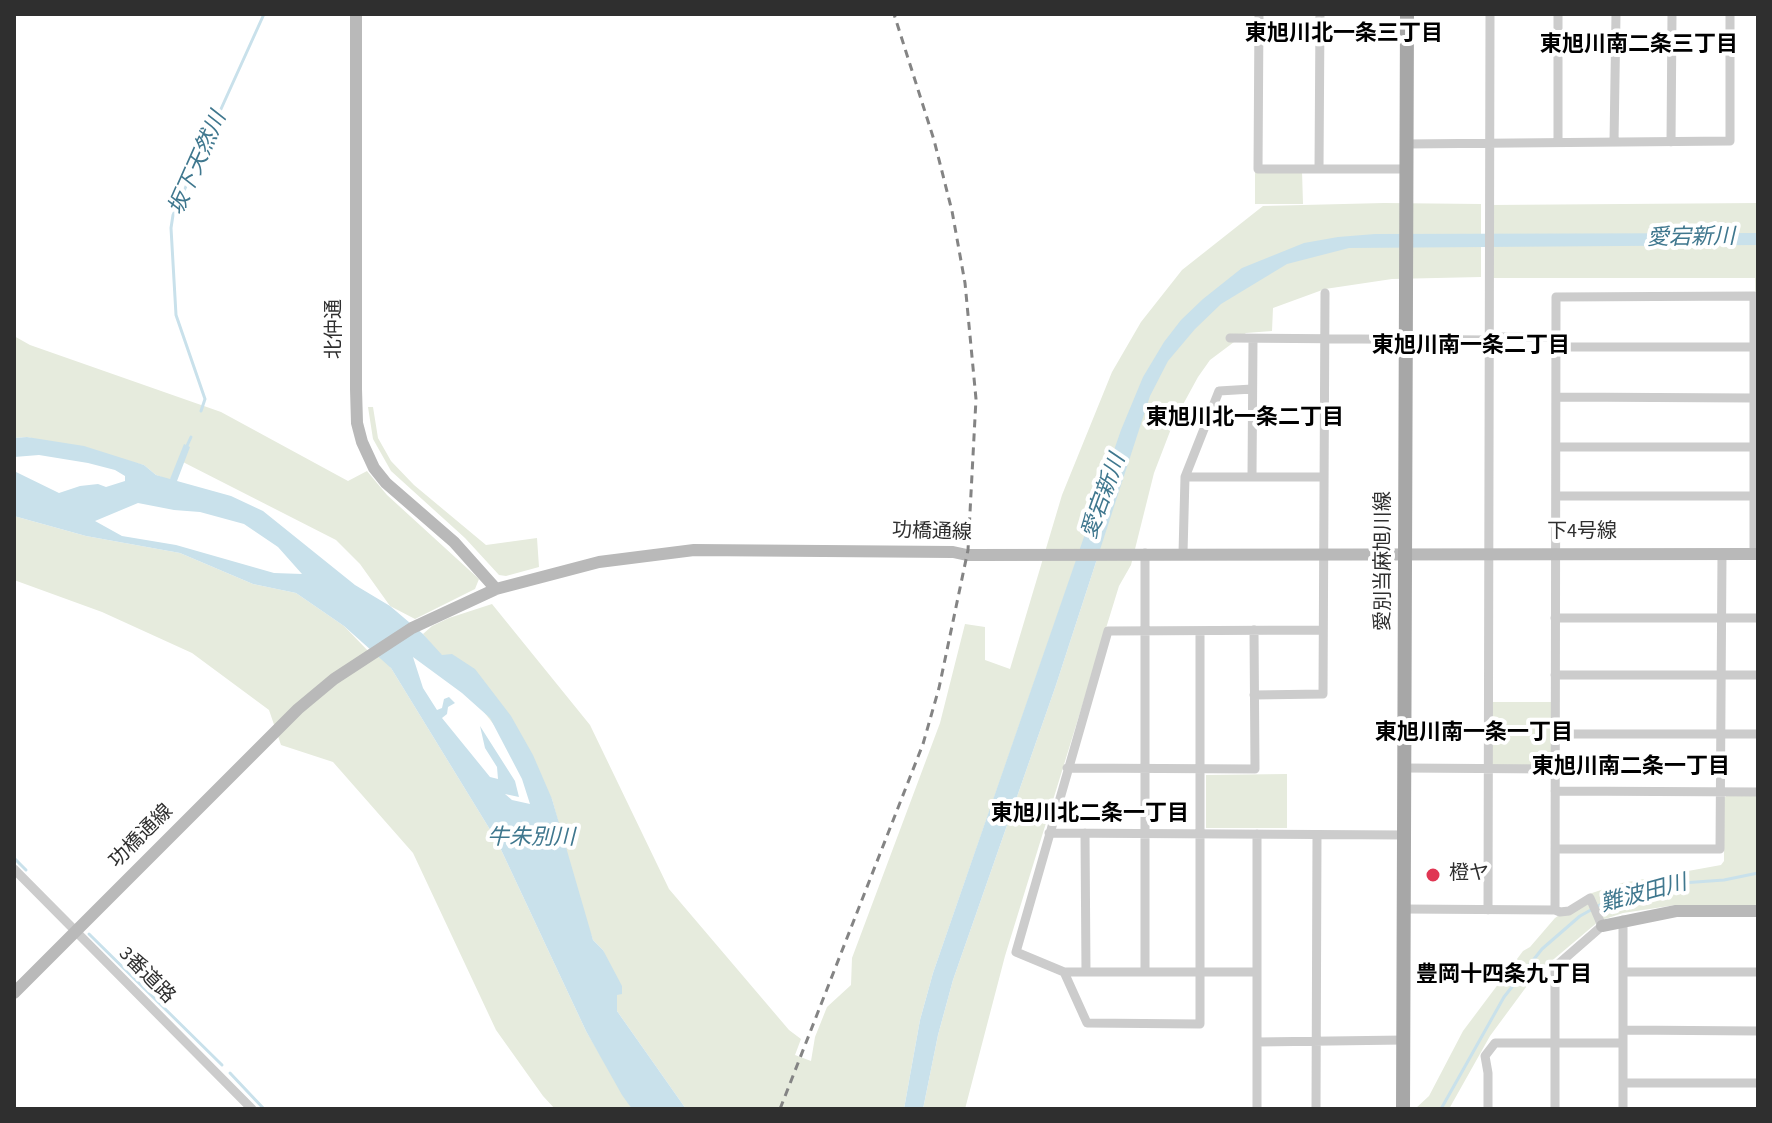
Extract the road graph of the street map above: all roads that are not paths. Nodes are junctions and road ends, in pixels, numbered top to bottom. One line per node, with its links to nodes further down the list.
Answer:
1 (356, 14): 43 (street, 北仲通)
2 (1259, 14): 15 (street)
3 (1320, 14): 15 (street)
4 (1407, 14): 14 (main road, 愛別当麻旭川線)
5 (1490, 14): 13 (street)
6 (1558, 14): 10 (street)
7 (1616, 14): 11 (street)
8 (1672, 14): 12 (street)
9 (1730, 14): 12 (street)
10 (1558, 141): 11 (street); 13 (street)
11 (1614, 142): 12 (street)
12 (1671, 142)
13 (1489, 143): 14 (street); 19 (street)
14 (1406, 144): 16 (main road, 愛別当麻旭川線)
15 (1319, 169): 16 (street)
16 (1406, 169): 22 (main road, 愛別当麻旭川線)
17 (1325, 293): 20 (street)
18 (1230, 338): 21 (street)
19 (1488, 338): 22 (street); 23 (street); 39 (street)
20 (1325, 339): 21 (street); 22 (street); 32 (street)
21 (1253, 340): 25 (street)
22 (1407, 340): 38 (main road, 愛別当麻旭川線)
23 (1556, 342): 24 (street); 24 (street); 26 (street)
24 (1754, 347): 27 (street)
25 (1252, 389): 30 (street); 31 (street)
26 (1556, 397): 27 (street); 28 (street)
27 (1754, 398): 29 (street)
28 (1556, 447): 29 (street); 33 (street)
29 (1754, 447): 34 (street)
30 (1252, 475): 31 (street); 32 (street)
31 (1185, 477): 36 (street)
32 (1324, 477): 37 (street)
33 (1556, 496): 34 (street); 40 (street)
34 (1754, 496): 42 (street)
35 (1145, 553): 36 (street, 功橋通線); 43 (street, 功橋通線); 49 (street)
36 (1183, 553): 37 (street, 功橋通線)
37 (1324, 553): 38 (street, 功橋通線); 48 (street)
38 (1405, 553): 39 (street, 下4号線); 59 (main road, 愛別当麻旭川線)
39 (1488, 553): 40 (street, 下4号線); 62 (street)
40 (1556, 553): 41 (street, 下4号線); 44 (street)
41 (1722, 554): 42 (street, 下4号線); 45 (street)
42 (1756, 554)
43 (496, 589): 82 (street, 功橋通線)
44 (1555, 618): 45 (street); 51 (street)
45 (1721, 618): 46 (street); 52 (street)
46 (1758, 618)
47 (1254, 630): 48 (street); 50 (street); 54 (street)
48 (1323, 630): 54 (street)
49 (1145, 631): 50 (street); 58 (street); 60 (street)
50 (1200, 631): 61 (street)
51 (1555, 675): 52 (street); 55 (street)
52 (1721, 675): 53 (street); 56 (street)
53 (1758, 675)
54 (1254, 695): 61 (street)
55 (1555, 734): 56 (street); 63 (street)
56 (1721, 734): 57 (street); 65 (street)
57 (1758, 734)
58 (1067, 768): 60 (street); 67 (street)
59 (1404, 768): 62 (street); 73 (main road, 愛別当麻旭川線)
60 (1145, 769): 61 (street); 69 (street)
61 (1201, 769): 70 (street)
62 (1487, 769): 63 (street); 77 (street)
63 (1555, 769): 64 (street)
64 (1555, 791): 65 (street); 74 (street)
65 (1721, 792): 66 (street); 74 (street)
66 (1758, 792)
67 (1049, 833): 68 (street); 83 (street)
68 (1085, 833): 69 (street); 84 (street)
69 (1145, 833): 70 (street); 85 (street)
70 (1200, 834): 71 (street); 89 (street)
71 (1257, 834): 72 (street); 86 (street)
72 (1317, 835): 73 (street); 94 (street)
73 (1405, 835): 76 (main road, 愛別当麻旭川線)
74 (1555, 849): 78 (street)
75 (14, 869): 82 (street, 3番道路)
76 (1404, 909): 77 (street); 93 (main road, 愛別当麻旭川線)
77 (1488, 910): 78 (street)
78 (1555, 910): 81 (street)
79 (1758, 911): 80 (street)
80 (1623, 920): 81 (street); 87 (street)
81 (1600, 922): 96 (street)
82 (76, 932): 90 (street, 功橋通線); 100 (street, 3番道路)
83 (1064, 972): 84 (street); 89 (street)
84 (1086, 972): 85 (street)
85 (1145, 972): 89 (street)
86 (1256, 972): 89 (street); 95 (street)
87 (1623, 972): 88 (street); 91 (street)
88 (1758, 972)
89 (1200, 973)
90 (14, 993)
91 (1623, 1030): 92 (street); 97 (street)
92 (1758, 1031)
93 (1404, 1040): 94 (street); 103 (main road, 愛別当麻旭川線)
94 (1317, 1041): 95 (street); 102 (street)
95 (1257, 1042): 101 (street)
96 (1555, 1042): 97 (street); 104 (street); 105 (street)
97 (1623, 1043): 98 (street)
98 (1623, 1083): 99 (street); 106 (street)
99 (1758, 1083)
100 (252, 1109)
101 (1257, 1109)
102 (1316, 1109)
103 (1403, 1109)
104 (1488, 1109)
105 (1555, 1109)
106 (1623, 1109)

